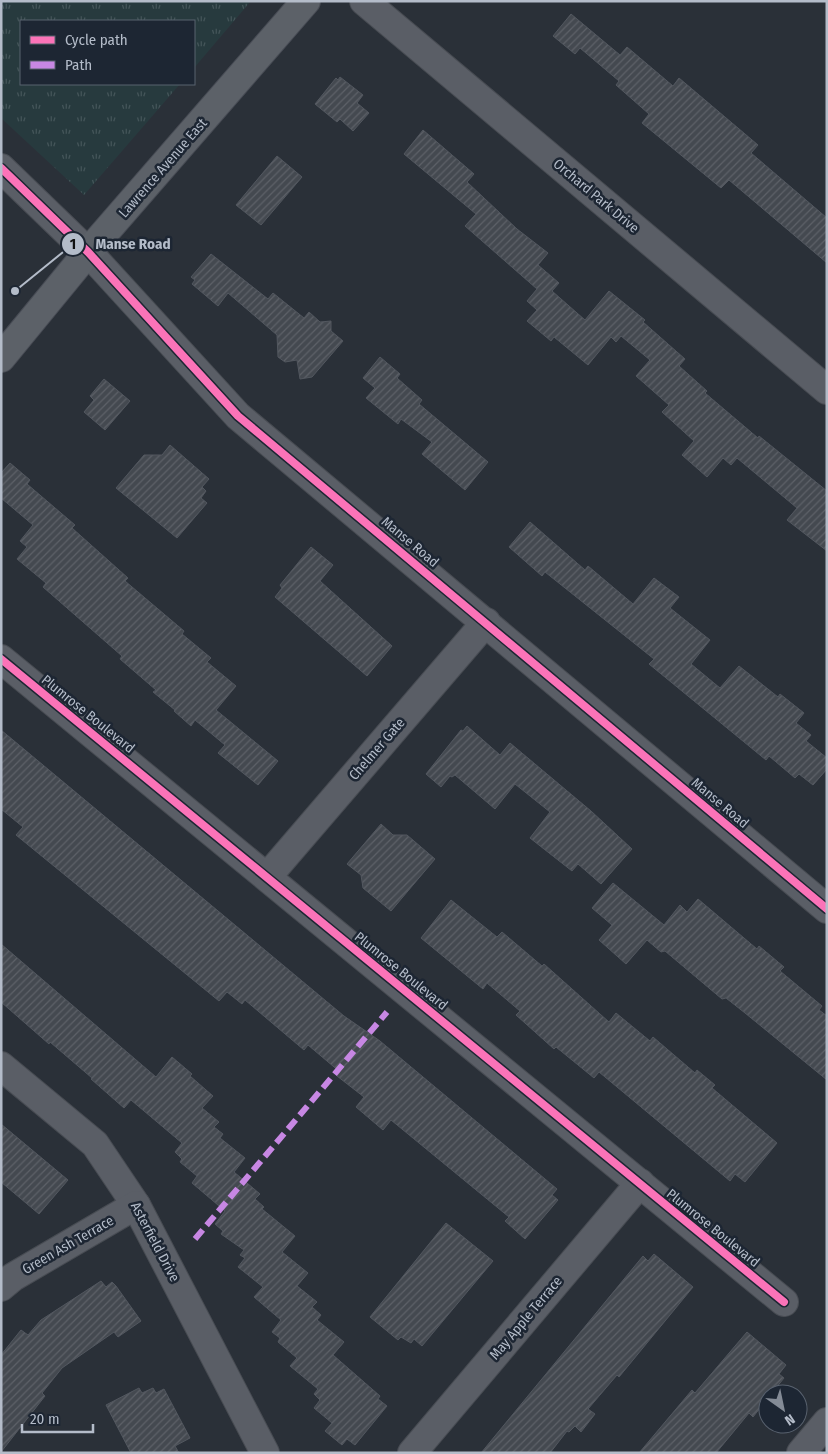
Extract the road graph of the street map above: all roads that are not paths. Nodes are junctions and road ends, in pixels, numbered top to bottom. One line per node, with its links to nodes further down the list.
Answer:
1 (306, 1): 4 (main road, Lawrence Avenue East)
2 (364, 1): 6 (street, Orchard Park Drive)
3 (1, 168): 4 (street, Manse Road)
4 (88, 252): 5 (main road, Lawrence Avenue East); 7 (street, Manse Road)
5 (1, 358)
6 (827, 390)
7 (486, 622): 9 (street, Chelmer Gate); 10 (street, Manse Road)
8 (1, 659): 9 (street, Plumrose Boulevard)
9 (267, 877): 12 (street, Plumrose Boulevard)
10 (827, 910)
11 (1, 1066): 13 (street, Asterfield Drive)
12 (640, 1183): 15 (street, Plumrose Boulevard); 18 (street, May Apple Terrace)
13 (136, 1205): 14 (street, Green Ash Terrace); 17 (street, Asterfield Drive)
14 (1, 1286)
15 (784, 1302)
16 (827, 1422): 19 (street)
17 (265, 1453)
18 (412, 1453)
19 (801, 1453)

